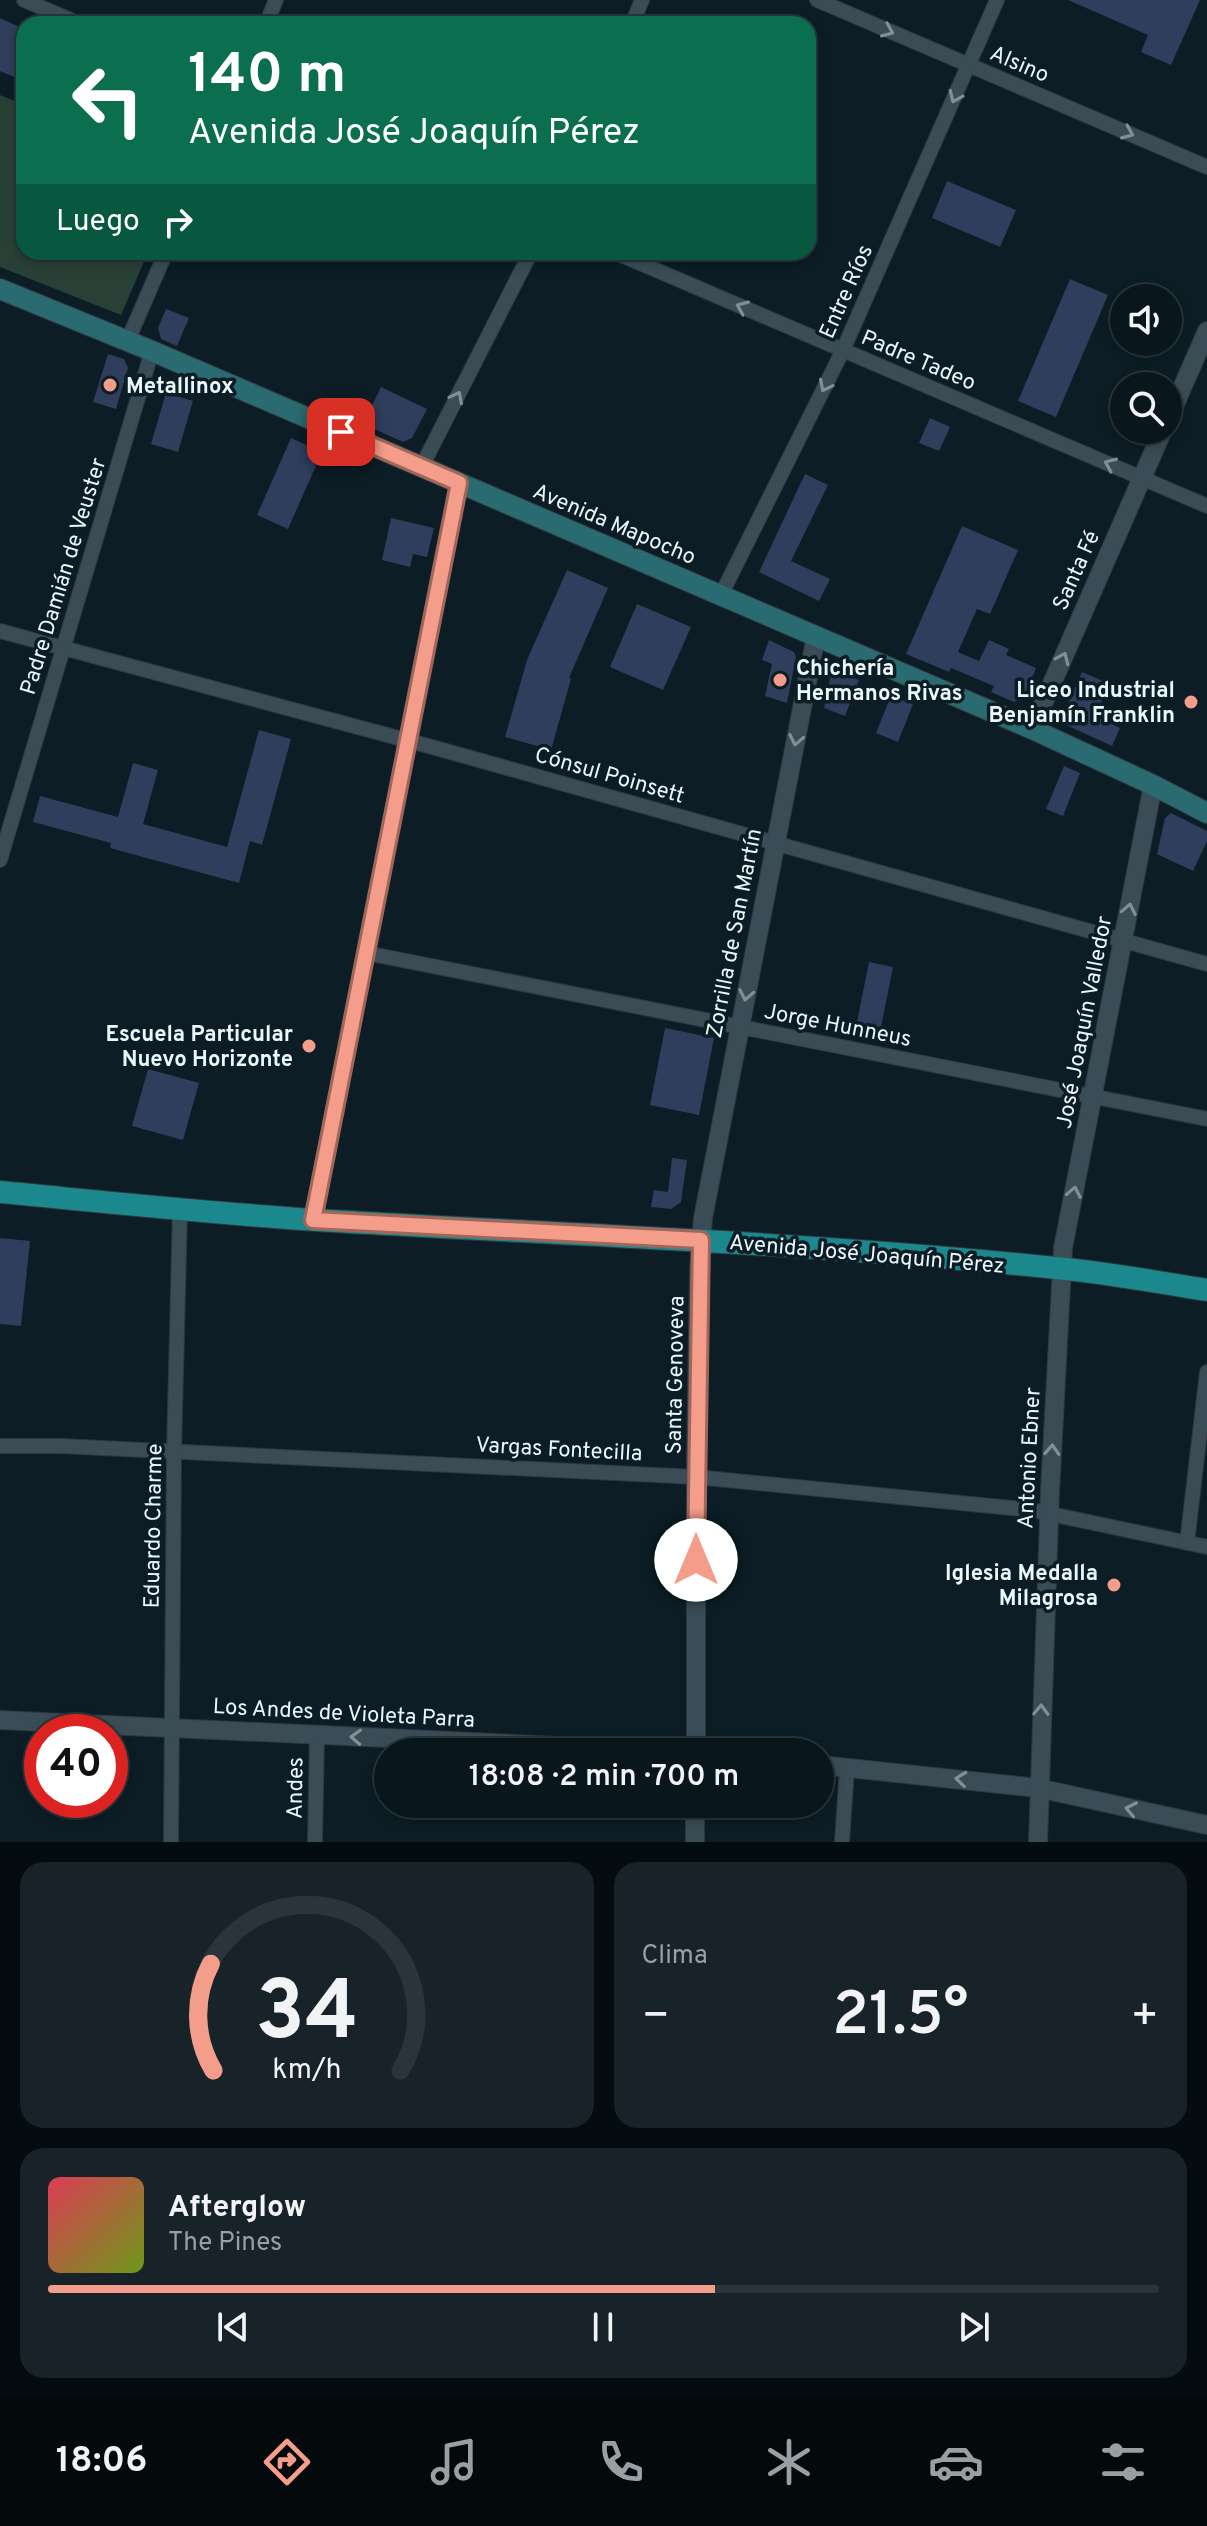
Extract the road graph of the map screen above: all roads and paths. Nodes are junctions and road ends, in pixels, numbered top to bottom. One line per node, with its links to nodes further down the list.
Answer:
1 (24, 0): 4 (street)
2 (817, 0): 5 (street, Alsino, one-way to 5)
3 (997, 0): 5 (street, Entre Ríos)
4 (61, 16)
5 (969, 65): 6 (street, Alsino, one-way to 6); 13 (street, Entre Ríos, one-way to 13)
6 (1207, 167)
7 (163, 260): 12 (street)
8 (527, 260): 17 (street, one-way to 8)
9 (633, 260): 13 (street, Padre Tadeo, one-way to 9)
10 (0, 289): 12 (main road, Avenida Mapocho)
11 (1207, 331): 15 (street)
12 (128, 340): 14 (main road, Avenida Mapocho)
13 (843, 350): 18 (street, Padre Tadeo, one-way to 13); 21 (street, Entre Ríos, one-way to 21)
14 (152, 351): 17 (main road, Avenida Mapocho); 24 (street, Padre Damián de Veuster)
15 (1182, 388)
16 (1157, 444): 18 (street, Santa Fé)
17 (422, 466): 19 (main road, Avenida Mapocho)
18 (1142, 478): 20 (street, Padre Tadeo); 25 (street, Santa Fé, one-way to 18)
19 (459, 483): 21 (main road, Avenida Mapocho); 26 (street)
20 (1207, 506)
21 (721, 595): 23 (main road, Avenida Mapocho)
22 (0, 631): 24 (street, Cónsul Poinsett)
23 (816, 636): 25 (main road, Avenida Mapocho); 29 (street, Zorrilla de San Martín, one-way to 29)
24 (64, 647): 26 (street, Cónsul Poinsett); 30 (street, Padre Damián de Veuster)
25 (1032, 729): 27 (main road, Avenida Mapocho)
26 (408, 741): 29 (street, Cónsul Poinsett); 32 (street)
27 (1153, 785): 28 (main road, Avenida Mapocho); 31 (street, José Joaquín Valledor, one-way to 27)
28 (1207, 813)
29 (775, 842): 31 (street, Cónsul Poinsett); 34 (street, Zorrilla de San Martín, one-way to 34)
30 (0, 860)
31 (1123, 941): 33 (street, Cónsul Poinsett); 35 (street, José Joaquín Valledor)
32 (366, 953): 34 (street, Jorge Hunneus); 39 (street)
33 (1207, 964)
34 (740, 1027): 35 (street, Jorge Hunneus); 40 (street, Zorrilla de San Martín)
35 (1092, 1097): 36 (street, Jorge Hunneus); 41 (street, José Joaquín Valledor, one-way to 35)
36 (1207, 1119)
37 (0, 1192): 38 (main road, Avenida José Joaquín Pérez)
38 (180, 1210): 39 (main road, Avenida José Joaquín Pérez); 45 (street, Eduardo Charme)
39 (313, 1220): 40 (main road, Avenida José Joaquín Pérez)
40 (701, 1240): 41 (main road, Avenida José Joaquín Pérez); 46 (street, Santa Genoveva)
41 (1061, 1269): 42 (main road, Avenida José Joaquín Pérez); 47 (street, Antonio Ebner, one-way to 41)
42 (1207, 1290)
43 (1207, 1372): 48 (street)
44 (0, 1446): 45 (street, Vargas Fontecilla)
45 (174, 1452): 46 (street, Vargas Fontecilla); 51 (street, Eduardo Charme)
46 (696, 1477): 47 (street, Vargas Fontecilla); 54 (street, Santa Genoveva)
47 (1049, 1513): 48 (street, Vargas Fontecilla); 57 (street, Antonio Ebner, one-way to 47)
48 (1187, 1543): 49 (street, Vargas Fontecilla)
49 (1207, 1547)
50 (0, 1720): 51 (street, Los Andes de Violeta Parra)
51 (172, 1728): 52 (street, Los Andes de Violeta Parra); 60 (street, Eduardo Charme)
52 (317, 1735): 53 (street, Los Andes de Violeta Parra, one-way to 52); 61 (street, Andes)
53 (382, 1738)
54 (696, 1738)
55 (834, 1767): 56 (street)
56 (847, 1768): 57 (street, one-way to 56); 63 (street)
57 (1038, 1788): 59 (street, one-way to 57); 64 (street, Antonio Ebner)
58 (695, 1818): 62 (street)
59 (1207, 1825)
60 (171, 1842)
61 (315, 1842)
62 (695, 1842)
63 (842, 1842)
64 (1038, 1842)

